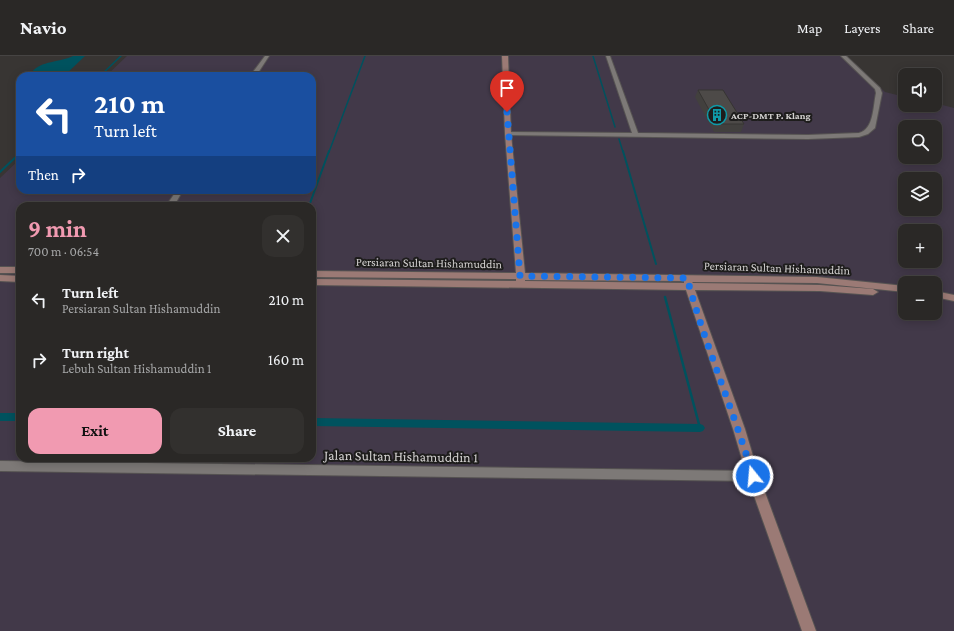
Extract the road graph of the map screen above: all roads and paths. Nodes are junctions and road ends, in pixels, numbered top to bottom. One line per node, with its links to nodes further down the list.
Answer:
1 (267, 56): 5 (street)
2 (506, 56): 6 (street)
3 (608, 56): 7 (street)
4 (843, 56): 7 (street)
5 (256, 72)
6 (508, 134): 7 (street); 13 (street)
7 (636, 135)
8 (0, 270): 9 (street)
9 (16, 270)
10 (316, 274): 13 (street, Persiaran Sultan Hishamuddin)
11 (0, 278): 12 (street)
12 (16, 279)
13 (521, 280): 14 (street, Persiaran Sultan Hishamuddin); 15 (street, Persiaran Sultan Hishamuddin)
14 (316, 282)
15 (688, 282): 16 (street, Persiaran Sultan Hishamuddin); 24 (street)
16 (818, 284): 17 (street, Persiaran Sultan Hishamuddin); 18 (street, Persiaran Sultan Hishamuddin)
17 (898, 288)
18 (898, 295)
19 (942, 295): 20 (street)
20 (954, 298)
21 (942, 302): 22 (street)
22 (954, 305)
23 (0, 466): 24 (street, Jalan Sultan Hishamuddin 1)
24 (753, 476): 25 (street)
25 (809, 631)

